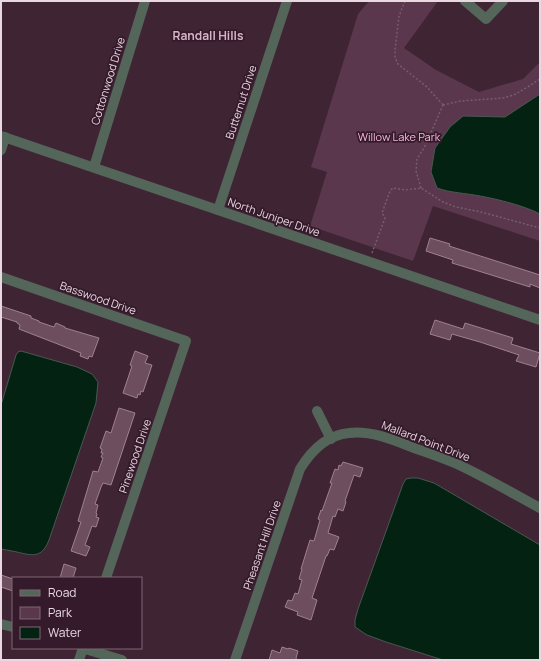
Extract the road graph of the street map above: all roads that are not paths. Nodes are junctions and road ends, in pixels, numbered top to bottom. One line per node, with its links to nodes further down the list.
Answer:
1 (145, 1): 7 (street, Cottonwood Drive)
2 (287, 1): 8 (street, Butternut Drive)
3 (465, 1): 4 (street)
4 (503, 1)
5 (3, 136): 6 (street); 7 (street, North Juniper Drive)
6 (1, 150)
7 (94, 167): 8 (street, North Juniper Drive)
8 (218, 210): 10 (street, North Juniper Drive)
9 (1, 277): 11 (street, Basswood Drive)
10 (540, 320)
11 (186, 341): 16 (street, Pinewood Drive)
12 (317, 411): 13 (street)
13 (331, 439): 14 (street, Mallard Point Drive); 15 (street, Mallard Point Drive)
14 (320, 444): 23 (street, Pheasant Hill Drive)
15 (540, 508)
16 (106, 577)
17 (1, 624): 18 (street)
18 (12, 627)
19 (83, 649): 21 (street)
20 (86, 649): 22 (street)
21 (78, 660)
22 (122, 660)
23 (235, 660)

